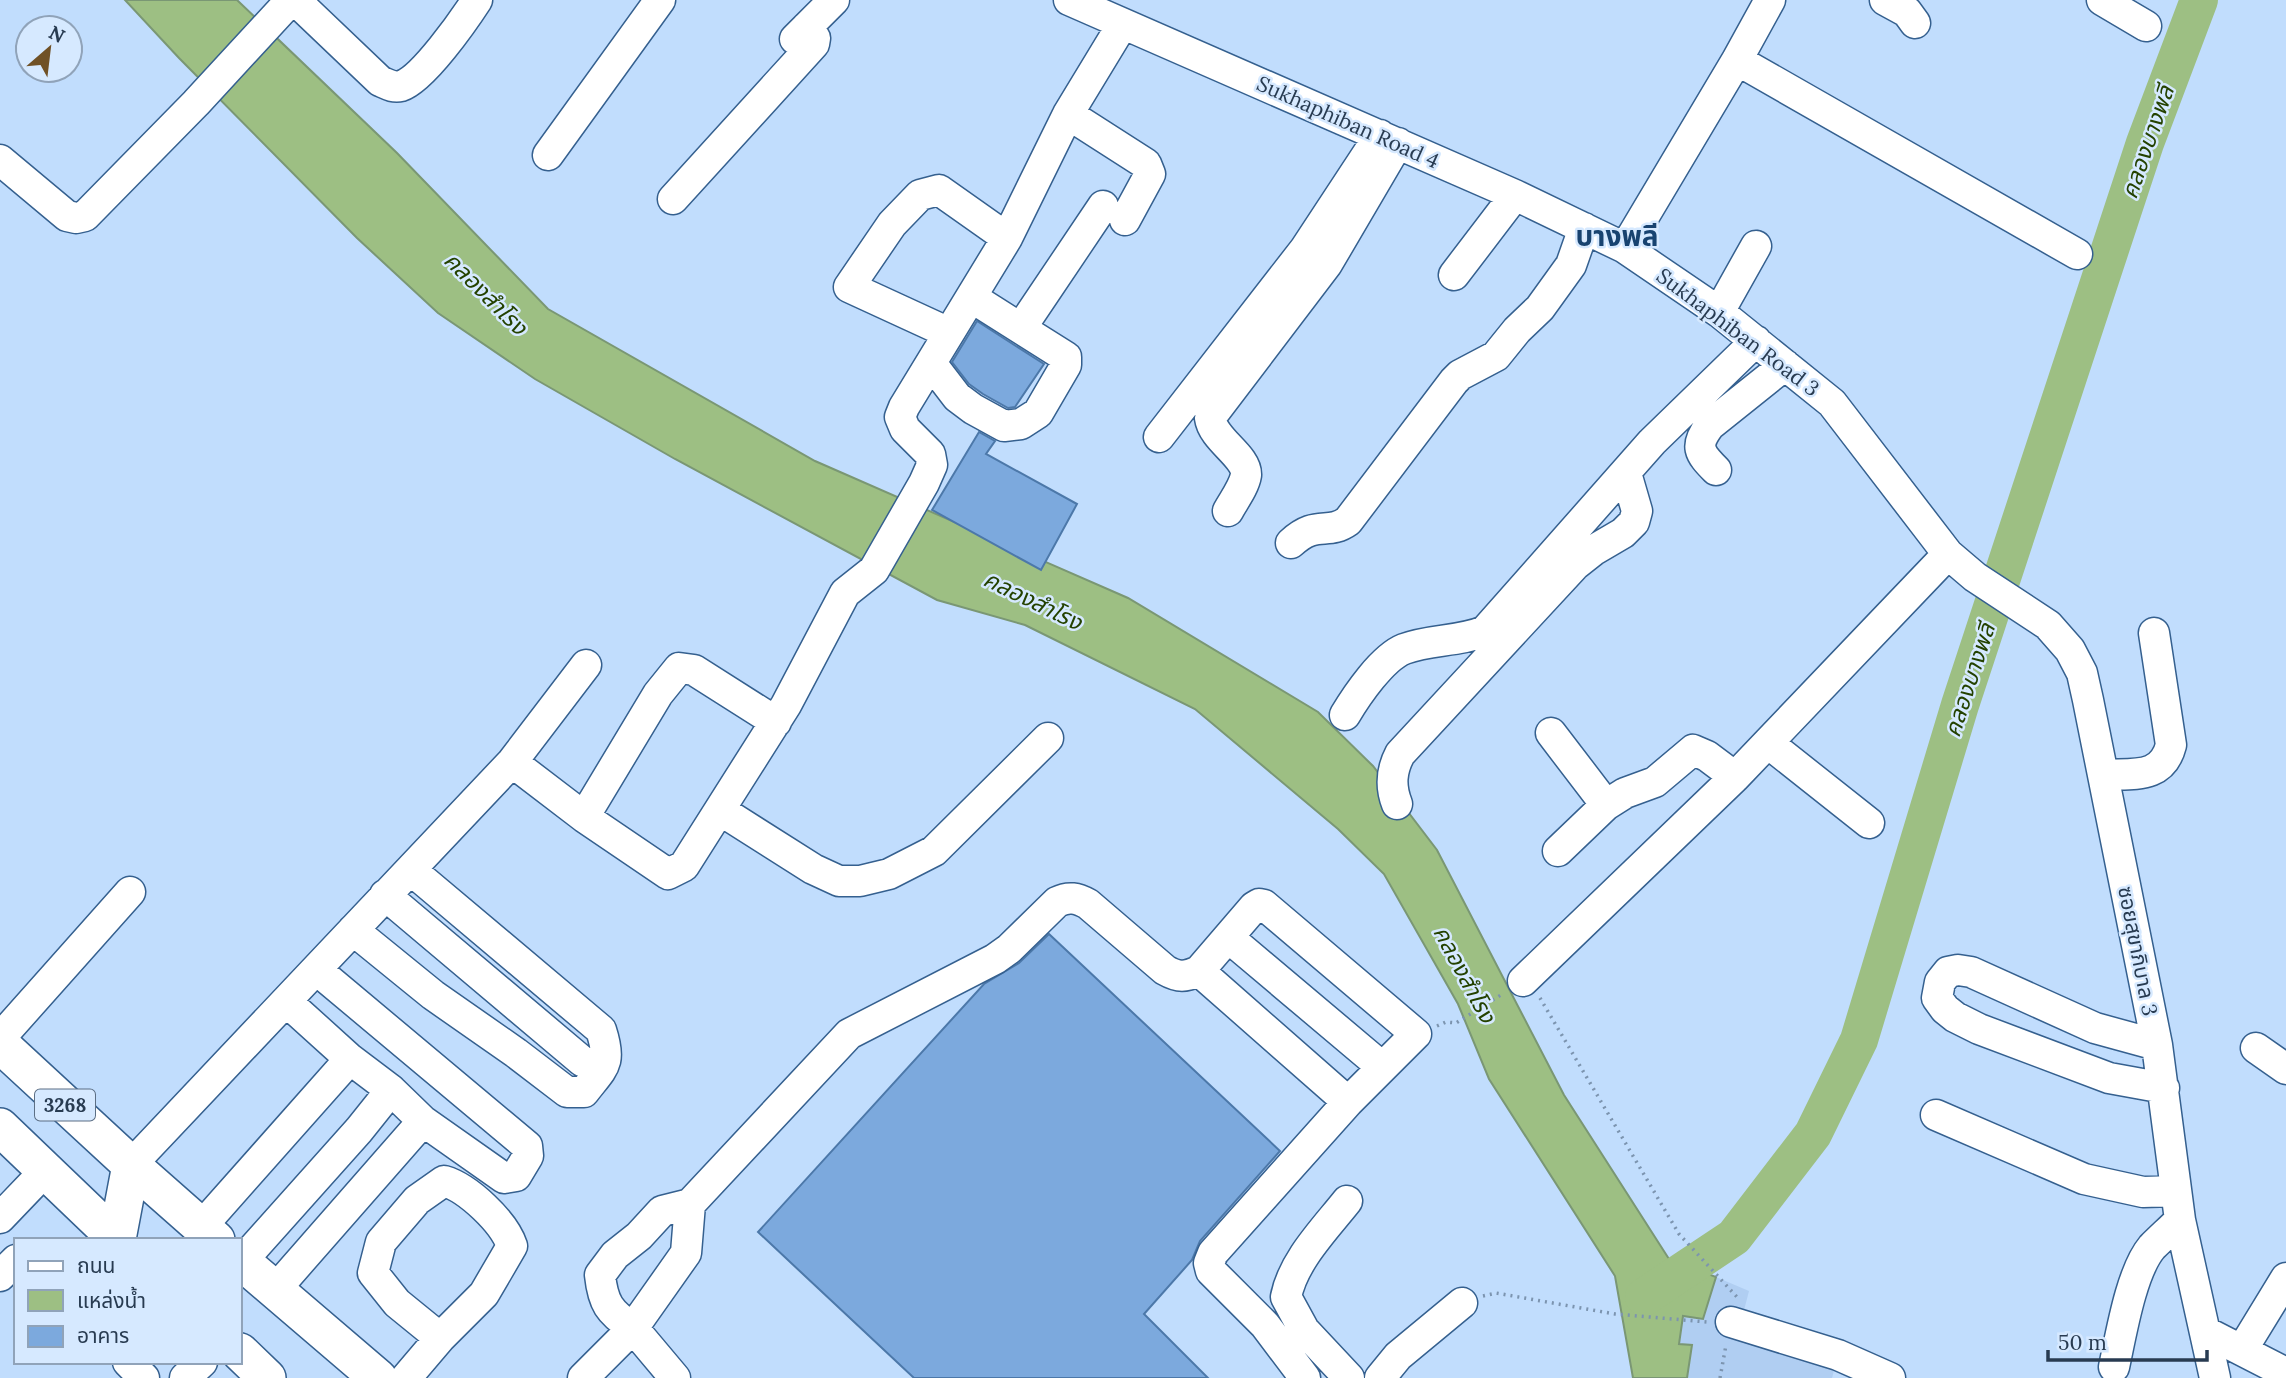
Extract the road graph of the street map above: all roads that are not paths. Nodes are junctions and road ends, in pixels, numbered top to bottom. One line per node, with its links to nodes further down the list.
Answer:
1 (478, 0): 8 (street)
2 (660, 0): 17 (street)
3 (834, 0): 12 (street)
4 (1069, 0): 10 (street, Sukhaphiban Road 4)
5 (1770, 0): 13 (street)
6 (1885, 0): 9 (street)
7 (2102, 0): 11 (street)
8 (287, 6): 18 (street)
9 (1915, 23)
10 (1122, 25): 15 (street); 16 (street, Sukhaphiban Road 4)
11 (2146, 26)
12 (807, 27): 14 (street); 20 (street)
13 (1737, 61): 24 (street); 25 (street)
14 (755, 79)
15 (1068, 114): 22 (street); 29 (street)
16 (1389, 139): 19 (street, Sukhaphiban Road 4); 34 (street); 37 (street)
17 (548, 155)
18 (0, 160)
19 (1514, 195): 21 (street, Sukhaphiban Road 4); 26 (street)
20 (673, 200)
21 (1584, 228): 24 (street, Sukhaphiban Road 4); 38 (street)
22 (1007, 238): 27 (street); 30 (street)
23 (1756, 246): 28 (street)
24 (1625, 248): 28 (street, Sukhaphiban Road 3)
25 (2077, 254)
26 (1454, 275)
27 (971, 297): 29 (street); 30 (street)
28 (1719, 312): 31 (street, Sukhaphiban Road 3)
29 (1021, 328): 32 (street)
30 (949, 333): 32 (street)
31 (1756, 341): 33 (street, Sukhaphiban Road 3); 36 (street)
32 (931, 363): 44 (street)
33 (1785, 365): 35 (street); 39 (street, Sukhaphiban Road 3)
34 (1159, 437)
35 (1716, 470)
36 (1626, 472): 43 (street); 51 (street)
37 (1228, 510)
38 (1291, 542)
39 (1948, 554): 40 (street, Sukhaphiban Road 3); 47 (street)
40 (2011, 600): 49 (street, ซอยสุขาภิบาล 3)
41 (2154, 633): 49 (street)
42 (586, 665): 48 (street)
43 (1345, 715)
44 (776, 722): 53 (street); 54 (street)
45 (1551, 733): 52 (street)
46 (1048, 738): 53 (street)
47 (1769, 743): 50 (street); 55 (street)
48 (512, 762): 54 (street); 57 (street)
49 (2103, 775): 71 (street, ซอยสุขาภิบาล 3)
50 (1735, 777): 52 (street); 65 (street)
51 (1397, 804)
52 (1606, 805): 56 (street)
53 (720, 810): 54 (street)
54 (584, 817)
55 (1869, 823)
56 (1558, 851)
57 (411, 870): 59 (street); 63 (street)
58 (130, 892): 69 (street)
59 (385, 895): 60 (street); 66 (street)
60 (353, 930): 67 (street); 68 (street)
61 (1229, 938): 62 (street); 75 (street); 75 (street)
62 (1199, 971): 79 (street); 87 (street)
63 (534, 972): 66 (street); 68 (street)
64 (324, 976): 81 (street)
65 (1522, 981)
66 (508, 997): 68 (street); 74 (street)
67 (287, 1002): 73 (street); 83 (street)
68 (480, 1028)
69 (0, 1038)
70 (0, 1044): 83 (main road, 3268)
71 (2157, 1045): 77 (street, ซอยสุขาภิบาล 3); 77 (street)
72 (2256, 1048): 76 (street)
73 (350, 1059): 78 (street); 94 (street)
74 (582, 1061)
75 (1382, 1067): 79 (street)
76 (2286, 1069)
77 (2164, 1088): 85 (street, ซอยสุขาภิบาล 3)
78 (391, 1090): 81 (street); 95 (street)
79 (1348, 1102): 120 (street)
80 (1936, 1115): 85 (street)
81 (423, 1121): 101 (street)
82 (0, 1127): 84 (main road, 3268)
83 (131, 1165): 92 (main road); 93 (main road, 3268)
84 (45, 1171): 88 (street); 91 (main road, 3268)
85 (2176, 1191): 89 (street, ซอยสุขาภิบาล 3)
86 (1347, 1201): 121 (street)
87 (690, 1204): 104 (street); 104 (street)
88 (0, 1218)
89 (2180, 1220): 105 (street, ซอยสุขาภิบาล 3); 111 (street)
90 (0, 1237): 96 (street)
91 (117, 1238)
92 (118, 1238)
93 (214, 1238)
94 (236, 1238)
95 (241, 1238)
96 (14, 1250)
97 (14, 1262): 99 (street)
98 (242, 1262): 101 (main road, 3268)
99 (0, 1276)
100 (2286, 1278): 107 (street)
101 (274, 1291): 117 (main road, 3268)
102 (1462, 1303): 122 (street)
103 (1734, 1309): 123 (street)
104 (633, 1328): 113 (street); 119 (street)
105 (2206, 1332): 107 (street); 124 (street, ซอยสุขาภิบาล 3)
106 (440, 1338): 106 (street); 118 (street)
107 (2242, 1350): 112 (street)
108 (242, 1354): 116 (main road)
109 (130, 1364): 114 (street)
110 (200, 1364): 115 (street)
111 (2114, 1367)
112 (2286, 1373)
113 (674, 1377)
114 (144, 1378)
115 (186, 1378)
116 (267, 1378)
117 (378, 1378)
118 (406, 1378)
119 (583, 1378)
120 (1305, 1378)
121 (1349, 1378)
122 (1380, 1378)
123 (1890, 1378)
124 (2215, 1378)

